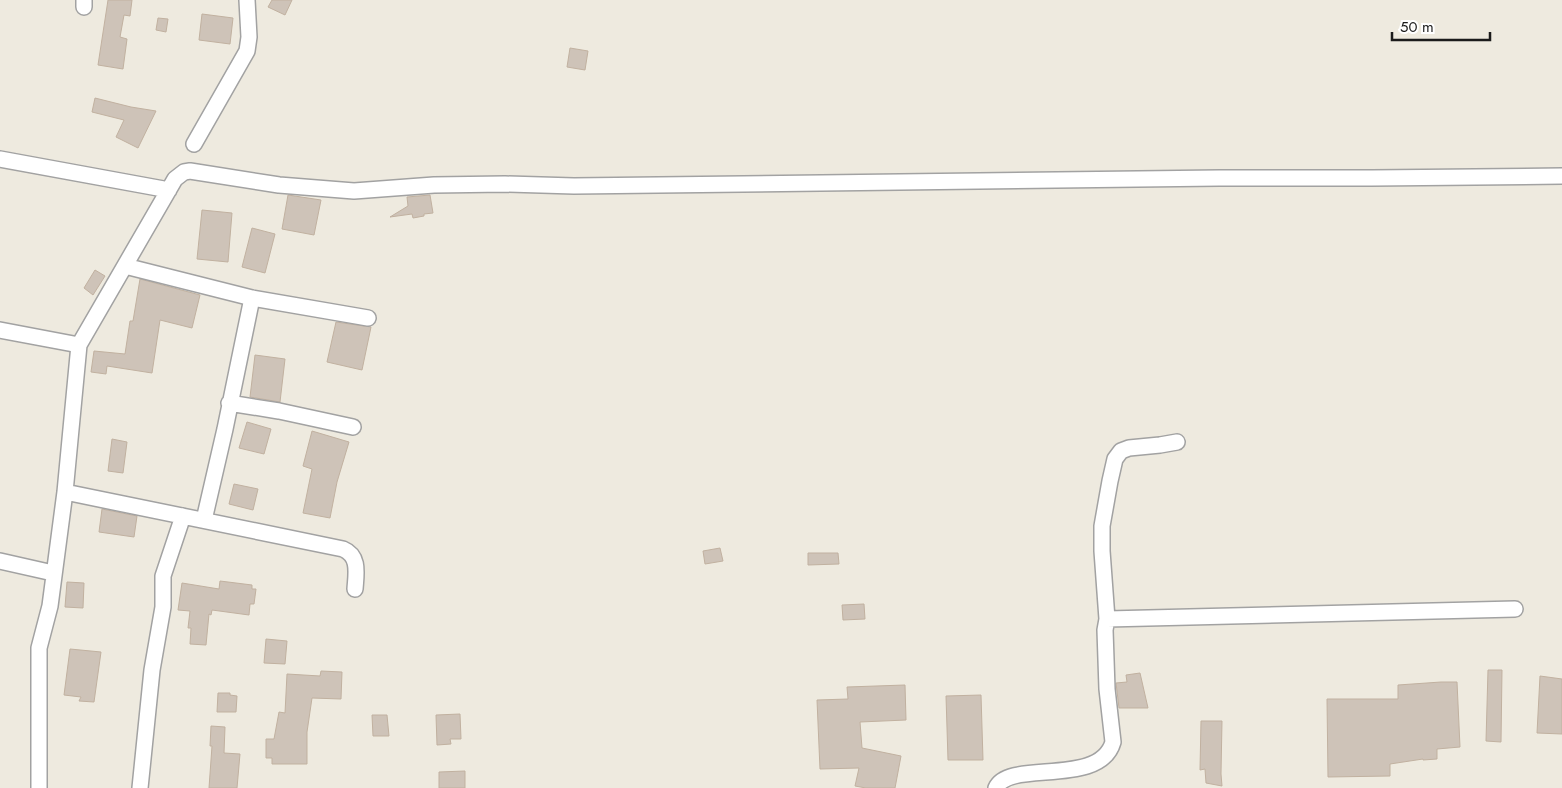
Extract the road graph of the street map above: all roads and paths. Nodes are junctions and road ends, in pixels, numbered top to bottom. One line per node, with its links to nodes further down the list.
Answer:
1 (247, 0): 2 (street)
2 (194, 144)
3 (0, 158): 5 (street)
4 (1562, 176): 5 (street)
5 (168, 190): 6 (street)
6 (125, 266): 7 (street); 10 (street)
7 (252, 298): 8 (street); 11 (street)
8 (368, 318)
9 (0, 330): 10 (street)
10 (79, 345): 14 (street)
11 (229, 403): 12 (street); 16 (street)
12 (353, 428)
13 (1177, 442): 21 (street)
14 (66, 492): 15 (street); 18 (street)
15 (182, 516): 16 (street); 23 (street)
16 (204, 520): 19 (street)
17 (0, 561): 18 (street)
18 (53, 573): 22 (street)
19 (355, 589)
20 (1515, 609): 21 (street)
21 (1108, 619): 24 (street)
22 (39, 788)
23 (140, 788)
24 (996, 788)

